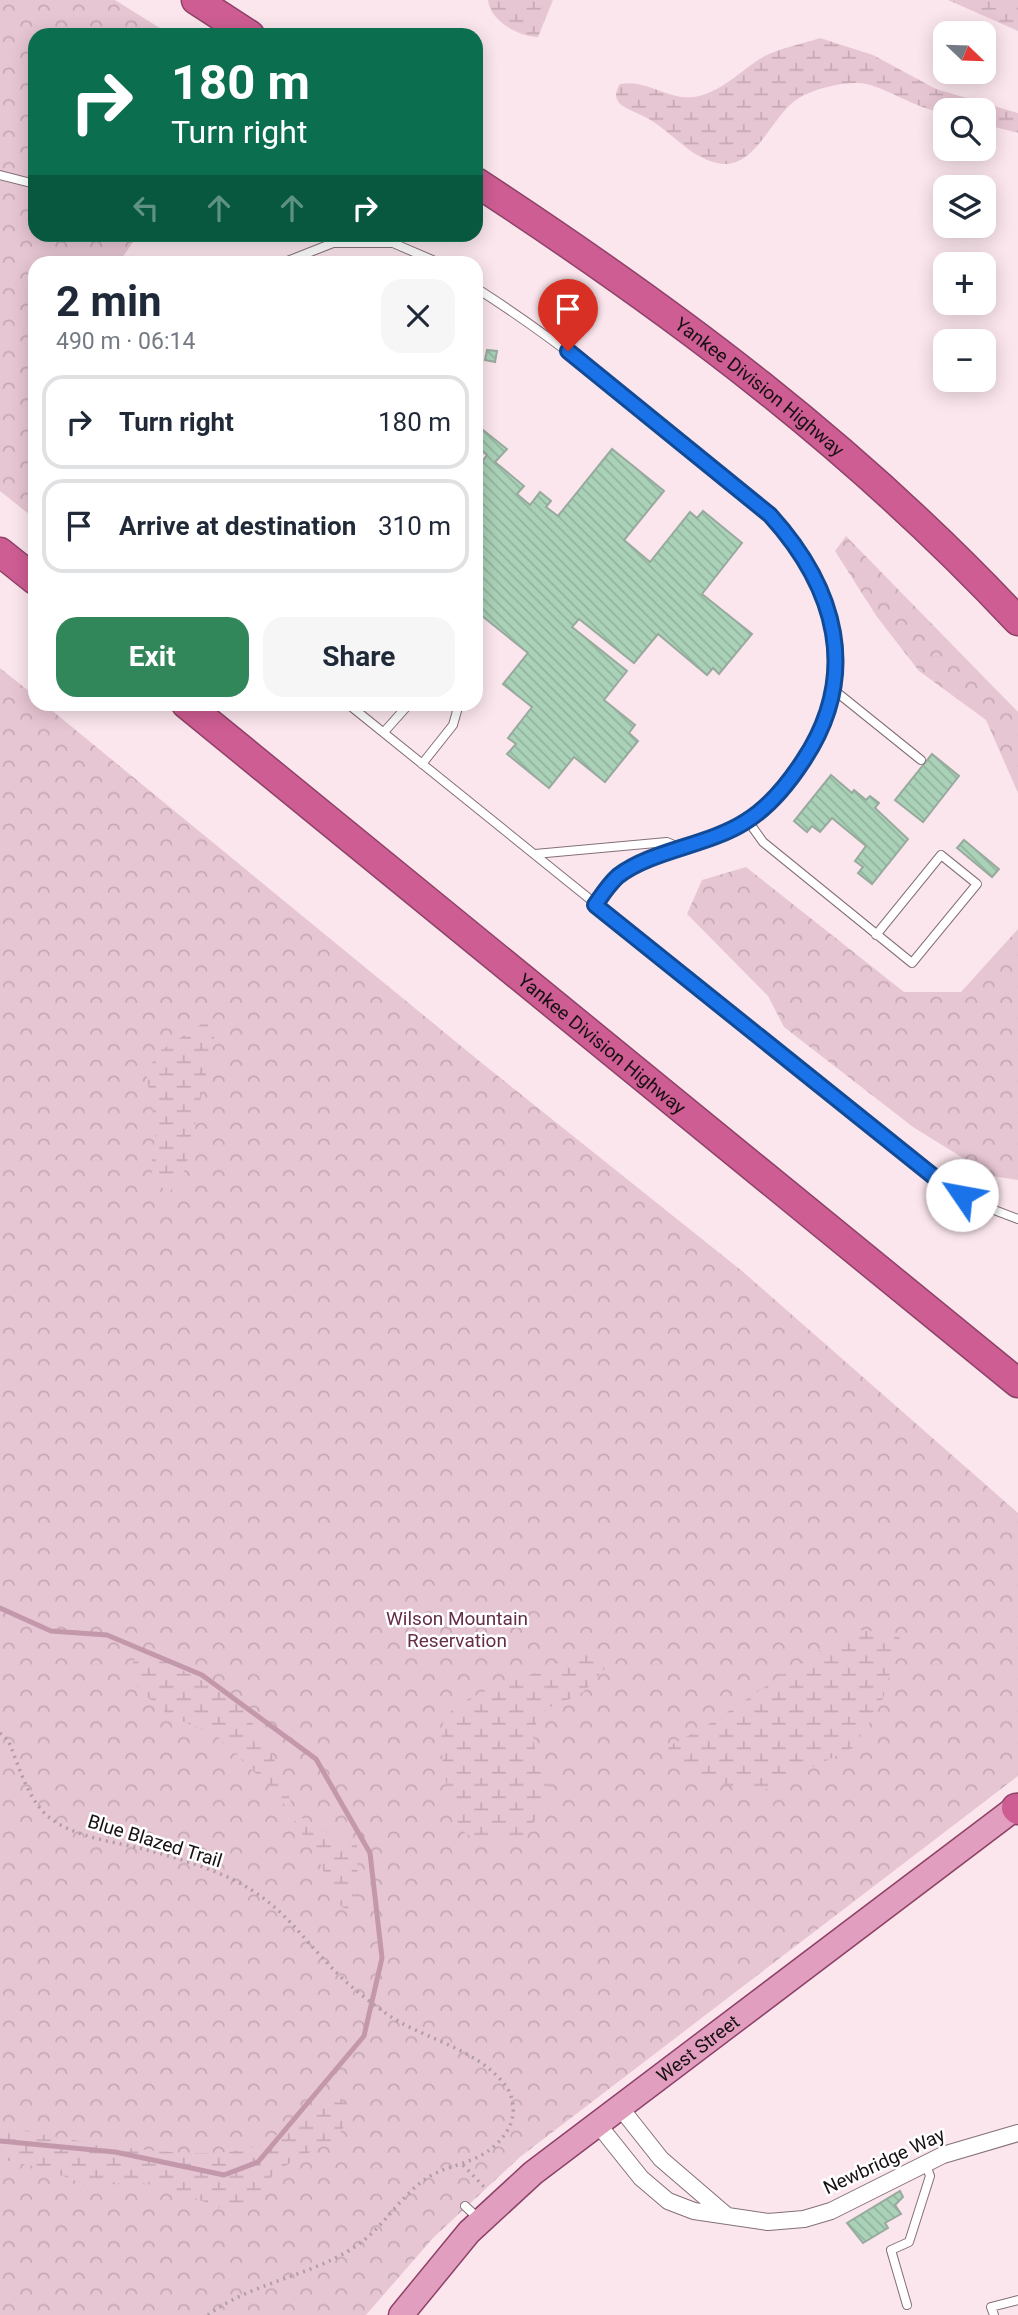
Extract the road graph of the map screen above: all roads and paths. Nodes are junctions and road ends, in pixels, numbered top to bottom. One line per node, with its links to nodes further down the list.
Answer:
1 (196, 0): 2 (highway)
2 (239, 28)
3 (0, 175): 4 (lane)
4 (28, 182)
5 (483, 188): 13 (highway, Yankee Division Highway)
6 (325, 242): 8 (lane)
7 (378, 242): 9 (lane)
8 (297, 256)
9 (423, 256)
10 (483, 292): 14 (lane)
11 (0, 552): 12 (highway)
12 (28, 574)
13 (1018, 621)
14 (834, 690): 20 (lane); 22 (lane)
15 (195, 711): 28 (highway, Yankee Division Highway)
16 (357, 711): 19 (lane)
17 (403, 711): 19 (lane)
18 (457, 711): 21 (lane)
19 (384, 733): 21 (lane)
20 (921, 760)
21 (422, 764): 24 (lane)
22 (748, 821): 23 (lane); 26 (lane)
23 (683, 849): 24 (lane); 25 (lane)
24 (535, 854): 25 (lane)
25 (595, 905): 27 (lane)
26 (876, 935): 26 (lane)
27 (1018, 1219)
28 (1018, 1383)
29 (0, 1732): 35 (path, Blue Blazed Trail)
30 (1017, 1808): 31 (main road, West Street)
31 (619, 2106): 32 (main road, West Street); 37 (street)
32 (597, 2123): 36 (main road, West Street); 37 (street, Newbridge Way)
33 (1018, 2133): 34 (street, Newbridge Way)
34 (925, 2162): 37 (street, Newbridge Way); 39 (lane)
35 (463, 2165): 36 (path); 40 (path, Blue Blazed Trail)
36 (500, 2202): 41 (main road, West Street)
37 (725, 2214)
38 (1018, 2300): 42 (lane)
39 (907, 2305)
40 (208, 2315)
41 (401, 2315)
42 (993, 2315)

